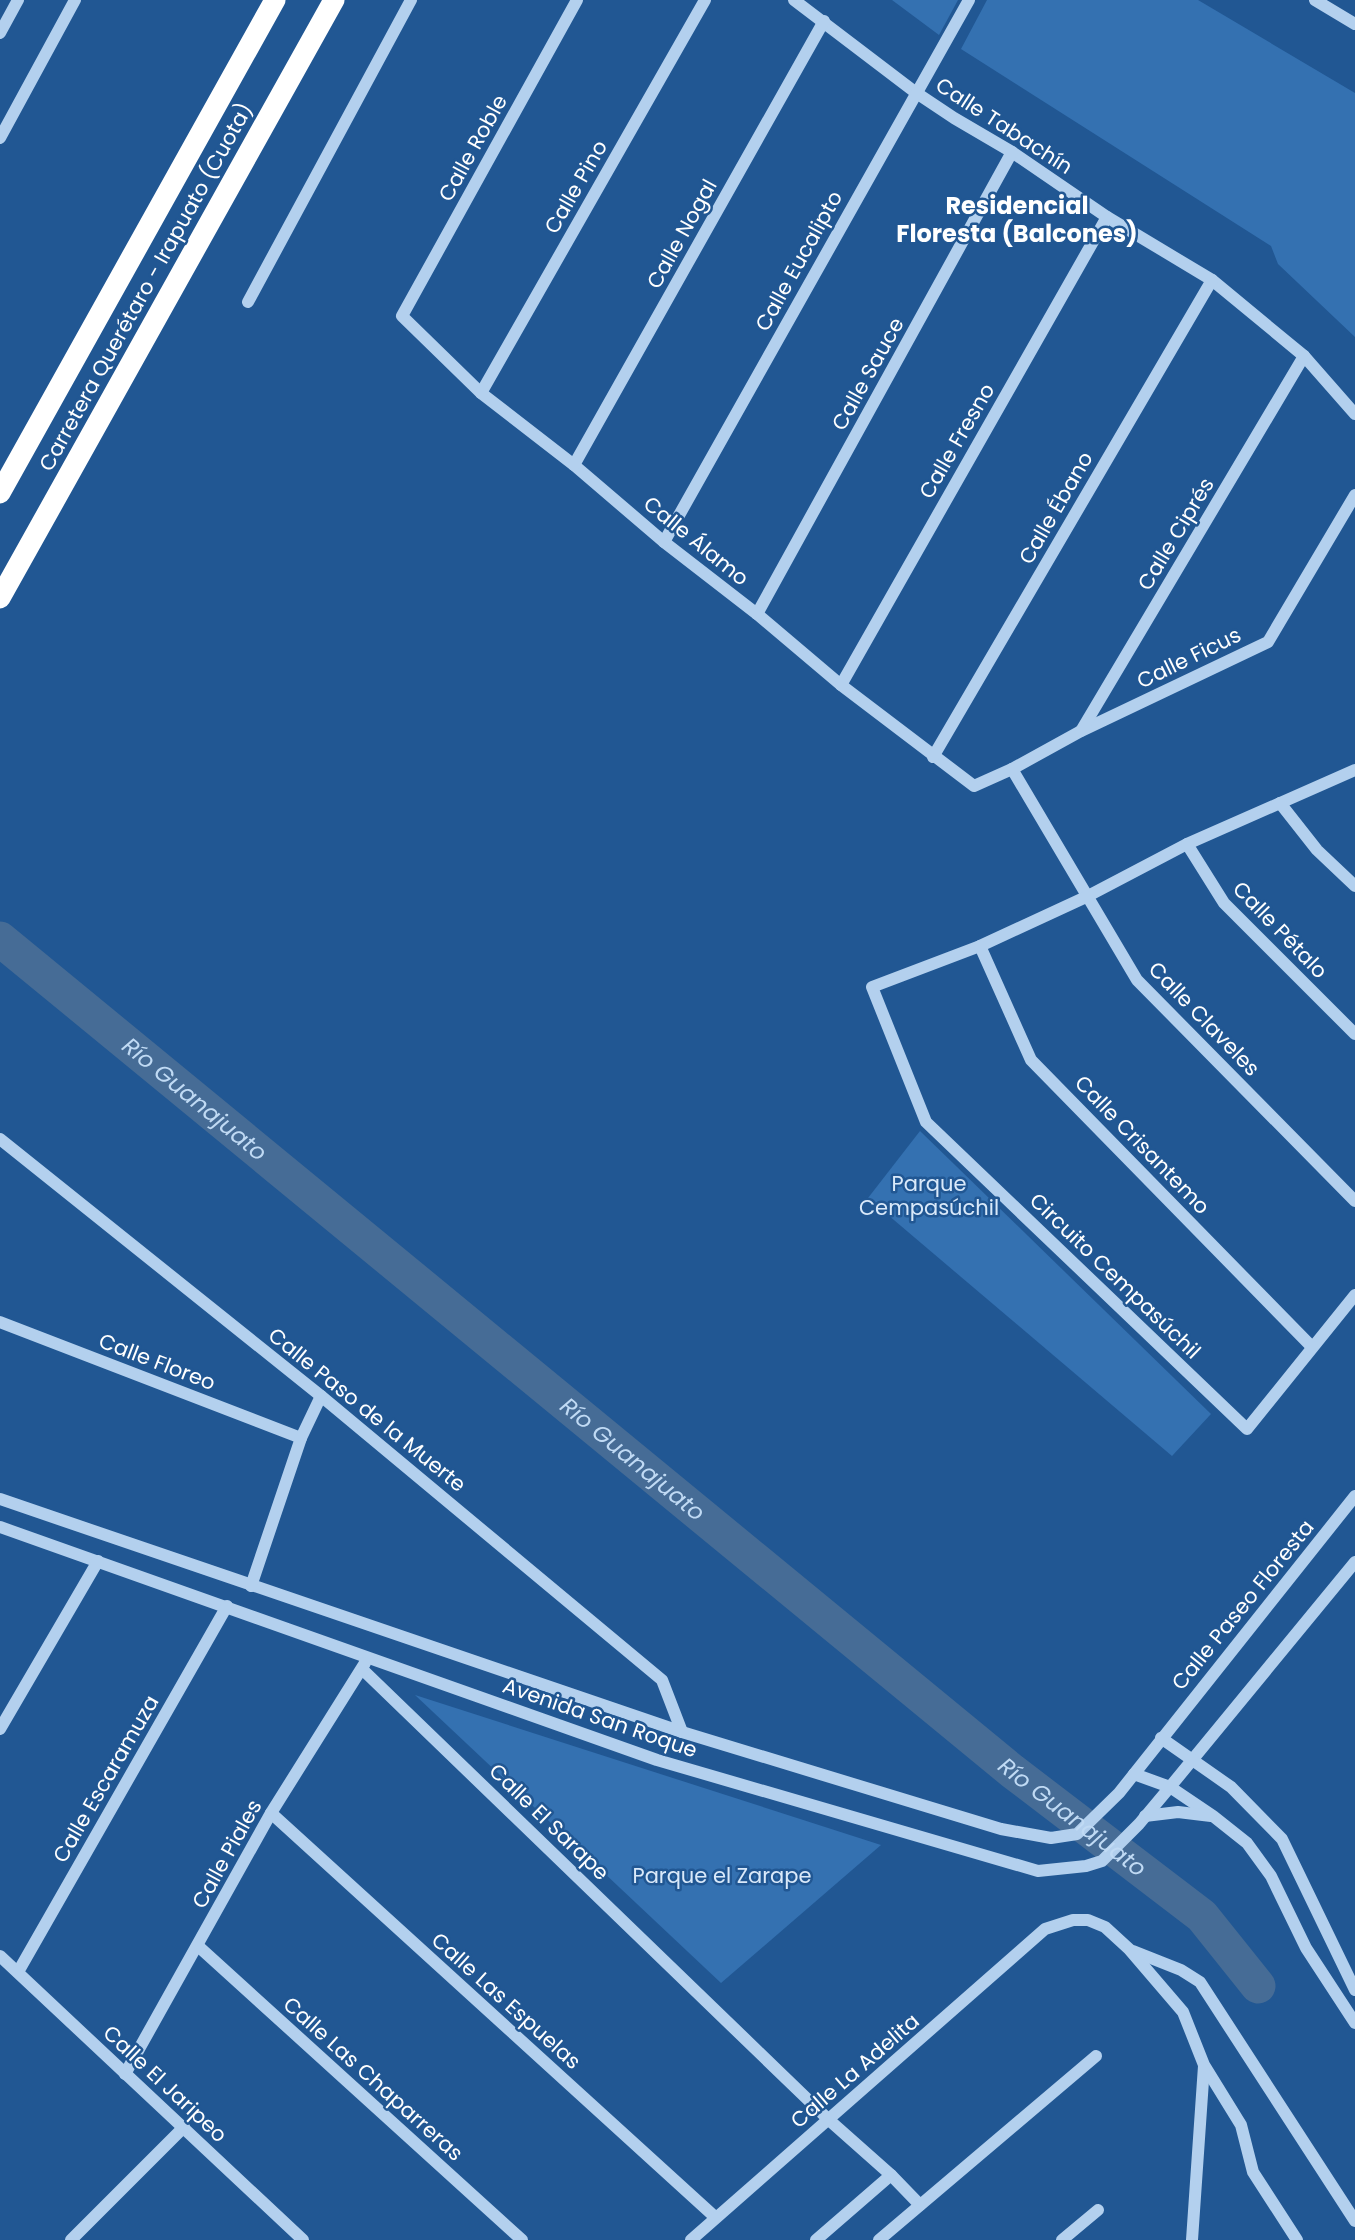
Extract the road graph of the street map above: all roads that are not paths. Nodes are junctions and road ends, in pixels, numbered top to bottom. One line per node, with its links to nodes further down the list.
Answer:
1 (18, 0): 13 (street)
2 (75, 0): 15 (street)
3 (275, 0): 25 (highway, Carretera Querétaro - Irapuato (Cuota))
4 (334, 0): 28 (highway, Carretera Querétaro - Irapuato (Cuota))
5 (411, 0): 19 (street)
6 (577, 0): 20 (street, Calle Roble)
7 (705, 0): 22 (street, Calle Pino)
8 (794, 0): 11 (street, Calle Tabachín)
9 (969, 0): 14 (street, Calle Eucalipto)
10 (1315, 0): 12 (street)
11 (824, 21): 14 (street, Calle Tabachín); 24 (street, Calle Nogal)
12 (1355, 24)
13 (0, 33)
14 (915, 92): 16 (street, Calle Tabachín); 27 (street, Calle Eucalipto)
15 (0, 138)
16 (1012, 152): 17 (street, Calle Tabachín); 29 (street, Calle Sauce)
17 (1107, 217): 18 (street, Calle Tabachín); 30 (street, Calle Fresno)
18 (1212, 280): 21 (street, Calle Tabachín); 32 (street, Calle Ébano)
19 (248, 302)
20 (402, 316): 22 (street, Calle Álamo)
21 (1304, 356): 23 (street, Calle Tabachín); 31 (street, Calle Ciprés)
22 (481, 393): 24 (street, Calle Álamo)
23 (1355, 414)
24 (574, 465): 27 (street, Calle Álamo)
25 (0, 493)
26 (1355, 495): 31 (street, Calle Ficus)
27 (664, 542): 29 (street, Calle Álamo)
28 (0, 597)
29 (757, 614): 30 (street, Calle Álamo)
30 (841, 685): 32 (street, Calle Álamo)
31 (1081, 732): 33 (street, Calle Ficus)
32 (933, 757): 35 (street, Calle Álamo)
33 (1012, 769): 35 (street, Calle Ficus); 39 (street, Calle Claveles)
34 (1355, 770): 36 (street, Circuito Cempasúchil)
35 (974, 786)
36 (1280, 803): 37 (street, Circuito Cempasúchil); 38 (street)
37 (1187, 844): 39 (street, Circuito Cempasúchil); 41 (street, Calle Pétalo)
38 (1355, 886)
39 (1086, 897): 40 (street, Circuito Cempasúchil); 43 (street, Calle Claveles)
40 (980, 946): 46 (street, Calle Crisantemo); 46 (street, Circuito Cempasúchil)
41 (1355, 1034)
42 (0, 1139): 47 (street, Calle Paso de la Muerte)
43 (1355, 1201)
44 (1355, 1296): 46 (street, Circuito Cempasúchil)
45 (0, 1322): 48 (street, Calle Floreo)
46 (1312, 1347)
47 (320, 1396): 48 (street); 59 (street, Calle Paso de la Muerte)
48 (300, 1438): 54 (street)
49 (1355, 1496): 60 (street, Calle Paseo Floresta)
50 (0, 1499): 54 (street, Avenida San Roque)
51 (0, 1527): 52 (street, Avenida San Roque)
52 (98, 1561): 55 (street, Avenida San Roque); 58 (street)
53 (1355, 1562): 61 (street)
54 (251, 1586): 59 (street, Avenida San Roque)
55 (227, 1606): 56 (street, Avenida San Roque); 71 (street, Calle Escaramuza)
56 (368, 1657): 57 (street, Calle Piales); 66 (street, Avenida San Roque)
57 (362, 1669): 64 (street, Calle Piales); 78 (street, Calle El Sarape)
58 (0, 1729)
59 (682, 1732): 62 (street, Avenida San Roque)
60 (1161, 1738): 61 (street); 62 (street, Avenida San Roque)
61 (1192, 1759): 63 (street, Avenida San Roque); 72 (street)
62 (1134, 1774): 63 (street)
63 (1170, 1787): 65 (street); 66 (street, Avenida San Roque)
64 (271, 1813): 67 (street, Calle Piales); 83 (street, Calle Las Espuelas)
65 (1213, 1816): 66 (street); 70 (street)
66 (1142, 1820)
67 (198, 1946): 77 (street, Calle Piales); 87 (street, Calle Las Chaparreras)
68 (1129, 1949): 76 (street); 78 (street, Calle La Adelita); 84 (street)
69 (0, 1956): 71 (street, Calle El Jaripeo)
70 (1316, 1965): 72 (street); 74 (street)
71 (18, 1972): 77 (street, Calle El Jaripeo)
72 (1351, 1974): 73 (street)
73 (1355, 1990)
74 (1355, 2023)
75 (1096, 2056): 81 (street)
76 (1204, 2065): 92 (street); 93 (street)
77 (125, 2074): 79 (street, Calle El Jaripeo)
78 (829, 2120): 80 (street, Calle El Sarape); 83 (street, Calle La Adelita)
79 (184, 2127): 85 (street); 86 (street, Calle El Jaripeo)
80 (891, 2175): 81 (street, Calle El Sarape); 89 (street)
81 (920, 2205): 90 (street)
82 (1098, 2210): 91 (street)
83 (715, 2217): 88 (street, Calle La Adelita)
84 (1355, 2221)
85 (73, 2239)
86 (303, 2240)
87 (522, 2240)
88 (691, 2240)
89 (816, 2240)
90 (879, 2240)
91 (1062, 2240)
92 (1192, 2240)
93 (1297, 2240)

